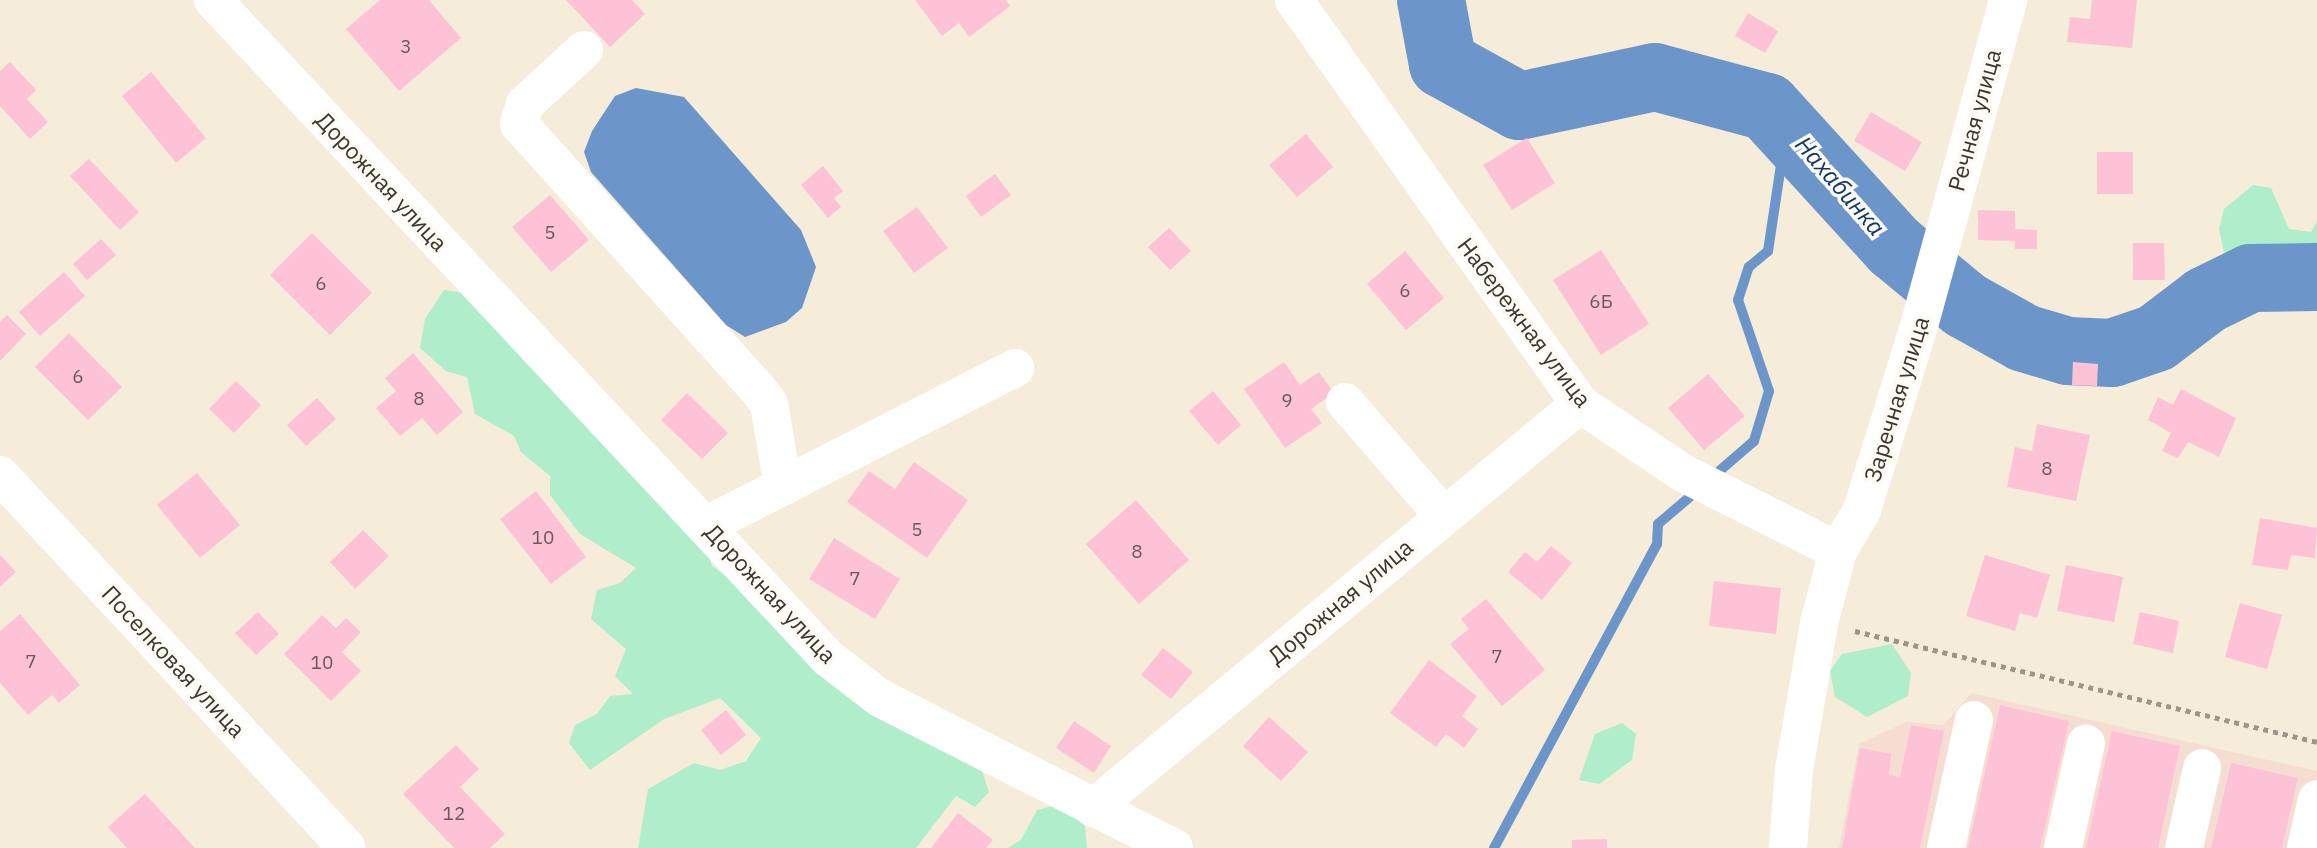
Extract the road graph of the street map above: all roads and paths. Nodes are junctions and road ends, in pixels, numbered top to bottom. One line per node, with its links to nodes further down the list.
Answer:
1 (213, 0): 12 (street, Дорожная улица)
2 (1294, 0): 8 (street, Набережная улица)
3 (2008, 0): 5 (street, Речная улица)
4 (583, 50): 10 (street)
5 (1942, 241): 13 (street, Заречная улица)
6 (1015, 368): 10 (street)
7 (1345, 402): 11 (street)
8 (1580, 404): 11 (street, Дорожная улица); 13 (street, Набережная улица)
9 (0, 475): 21 (street, Поселковая улица)
10 (783, 486): 12 (street)
11 (1443, 515): 20 (street, Дорожная улица)
12 (707, 525): 20 (street, Дорожная улица)
13 (1838, 551): 14 (street, Заречная улица)
14 (1819, 623): 16 (path); 23 (street, Заречная улица)
15 (1974, 720): 24 (street)
16 (2317, 742)
17 (2086, 743): 25 (street)
18 (2202, 768): 26 (street)
19 (2317, 800): 27 (street)
20 (1093, 808): 22 (street)
21 (347, 848)
22 (1174, 848)
23 (1788, 848)
24 (1946, 848)
25 (2063, 848)
26 (2184, 848)
27 (2306, 848)

